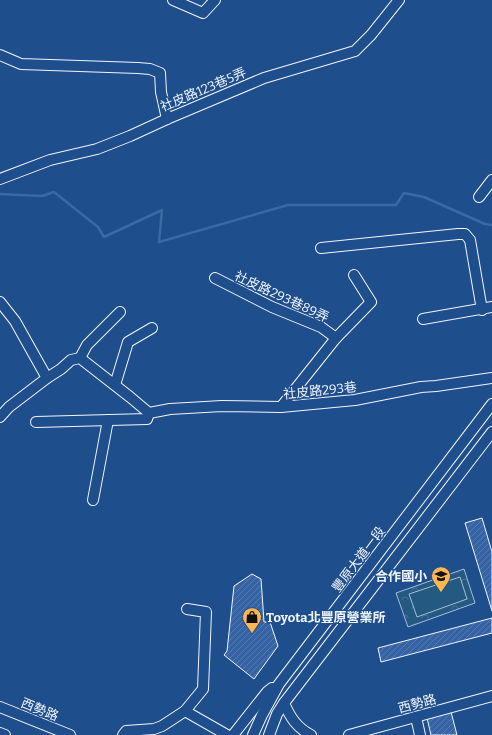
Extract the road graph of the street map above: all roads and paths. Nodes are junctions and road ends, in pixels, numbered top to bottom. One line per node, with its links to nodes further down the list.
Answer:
1 (173, 0): 2 (street)
2 (214, 0)
3 (399, 0): 5 (street, 社皮路123巷5弄)
4 (0, 55): 5 (street)
5 (167, 119): 6 (street, 社皮路123巷5弄)
6 (0, 179)
7 (492, 180): 8 (street)
8 (479, 197)
9 (321, 248): 13 (street)
10 (354, 275): 17 (street, 社皮路293巷89弄)
11 (215, 278): 17 (street, 社皮路293巷89弄)
12 (0, 302): 19 (street)
13 (487, 308): 15 (street)
14 (120, 312): 18 (street)
15 (423, 319)
16 (152, 328): 21 (street)
17 (336, 338): 23 (street, 社皮路293巷89弄)
18 (80, 358): 19 (street); 21 (street)
19 (47, 378): 25 (street)
20 (492, 378): 23 (street, 社皮路293巷)
21 (115, 385): 24 (street)
22 (492, 404): 31 (street, 豐原大道一段)
23 (282, 407): 24 (street, 社皮路293巷)
24 (149, 413): 26 (street, 社皮路293巷)
25 (0, 417)
26 (108, 420): 27 (street, 社皮路293巷); 29 (street)
27 (36, 422)
28 (492, 432): 33 (street)
29 (93, 500)
30 (188, 609): 35 (street)
31 (279, 684): 42 (street); 43 (street, 豐原大道一段)
32 (492, 696): 36 (street, 西勢路)
33 (284, 703): 44 (street); 45 (street)
34 (0, 707): 39 (street, 西勢路)
35 (185, 711): 40 (street); 41 (street)
36 (416, 717): 46 (street, 西勢路); 47 (street)
37 (0, 733): 38 (street)
38 (5, 735)
39 (70, 735)
40 (123, 735)
41 (227, 735)
42 (233, 735)
43 (253, 735)
44 (269, 735)
45 (311, 735)
46 (349, 735)
47 (420, 735)

